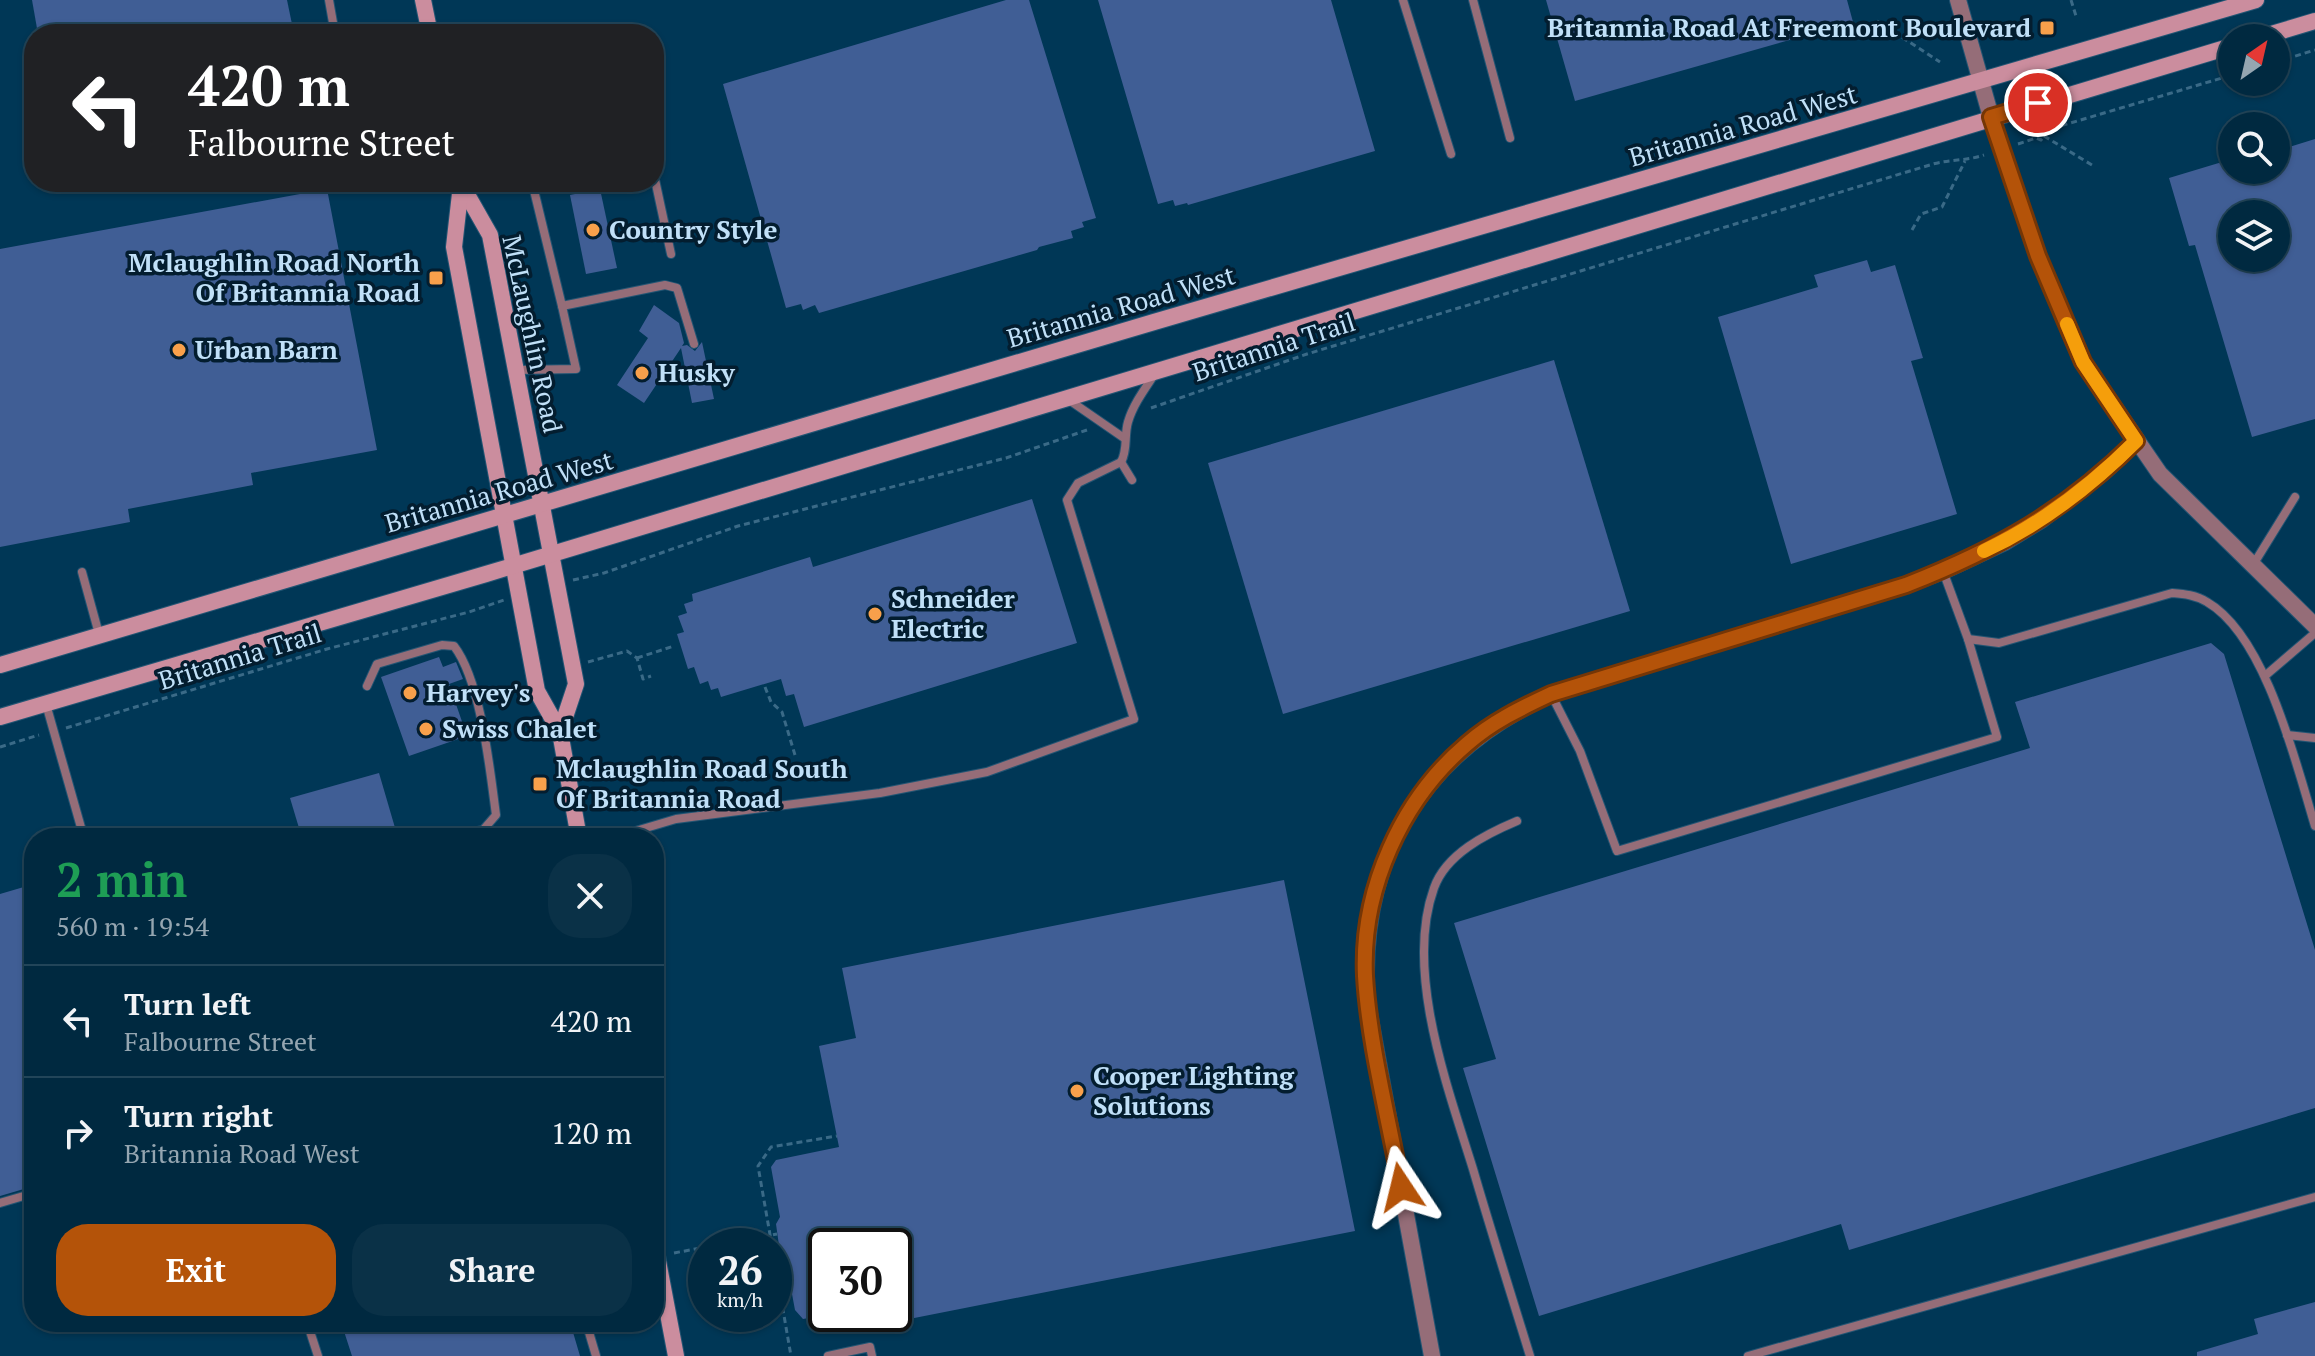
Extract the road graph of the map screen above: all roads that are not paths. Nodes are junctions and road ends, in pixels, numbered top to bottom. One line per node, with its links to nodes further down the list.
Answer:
1 (329, 0): 8 (lane)
2 (423, 0): 9 (main road)
3 (1403, 0): 15 (lane)
4 (1473, 0): 14 (lane)
5 (1958, 0): 12 (street)
6 (2256, 0): 12 (main road, Britannia Road West)
7 (2315, 21): 10 (main road)
8 (333, 24)
9 (428, 24)
10 (2290, 28)
11 (2218, 50): 13 (main road)
12 (1982, 81): 13 (street); 31 (main road, Britannia Road West)
13 (1991, 117): 24 (main road); 27 (street)
14 (1510, 138)
15 (1451, 154)
16 (459, 192): 32 (main road, McLaughlin Road)
17 (465, 192): 23 (main road, McLaughlin Road)
18 (534, 192): 21 (lane)
19 (658, 192): 20 (lane)
20 (671, 254)
21 (562, 306): 22 (lane); 23 (lane)
22 (694, 344)
23 (515, 370): 31 (main road, McLaughlin Road)
24 (1157, 371): 25 (main road); 26 (lane)
25 (1065, 398): 26 (lane); 33 (main road)
26 (1124, 438): 28 (lane)
27 (2136, 441): 34 (street); 36 (street)
28 (1121, 462): 29 (lane); 56 (lane)
29 (1132, 480)
30 (2295, 497): 34 (lane)
31 (542, 505): 32 (main road, Britannia Road West); 33 (main road, McLaughlin Road)
32 (505, 516): 35 (main road, McLaughlin Road); 40 (main road, Britannia Road West)
33 (552, 554): 35 (main road); 48 (main road, McLaughlin Road)
34 (2253, 565): 38 (street)
35 (514, 566): 46 (main road); 48 (main road, McLaughlin Road)
36 (1943, 571): 41 (lane); 45 (street)
37 (82, 572): 40 (lane)
38 (2315, 626)
39 (2315, 633): 43 (lane)
40 (99, 634): 42 (main road, Britannia Road West)
41 (1968, 639): 43 (lane); 45 (lane)
42 (0, 665)
43 (2266, 675): 49 (lane)
44 (367, 686): 54 (lane)
45 (1551, 694): 68 (street)
46 (46, 703): 47 (main road); 53 (lane)
47 (0, 717)
48 (560, 732): 55 (main road, McLaughlin Road)
49 (2287, 735): 50 (lane); 52 (lane)
50 (2315, 738)
51 (1517, 821): 69 (lane)
52 (2315, 826)
53 (81, 828)
54 (485, 828)
55 (577, 828)
56 (646, 828)
57 (24, 1196): 59 (lane)
58 (2315, 1197): 70 (lane)
59 (0, 1203)
60 (664, 1291): 65 (main road)
61 (310, 1332): 63 (lane)
62 (589, 1332): 64 (lane)
63 (318, 1356)
64 (596, 1356)
65 (676, 1356)
66 (828, 1356): 67 (lane)
67 (872, 1356)
68 (1432, 1356)
69 (1530, 1356)
70 (1748, 1356)

